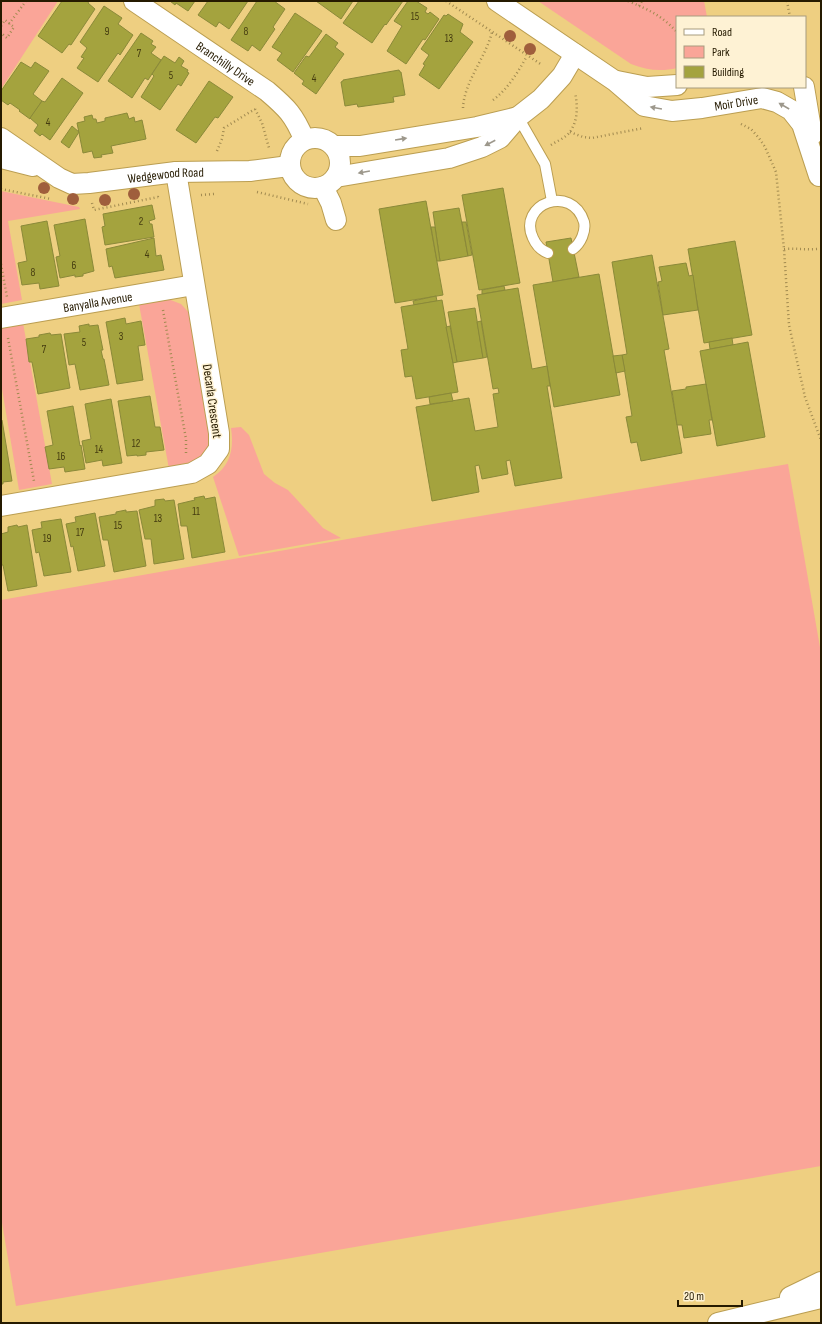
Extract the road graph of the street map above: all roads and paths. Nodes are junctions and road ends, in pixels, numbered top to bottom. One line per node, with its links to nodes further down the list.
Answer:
1 (26, 1): 10 (path)
2 (134, 1): 33 (street, Branchilly Drive)
3 (446, 1): 13 (path)
4 (496, 1): 15 (street, Moir Drive)
5 (628, 1): 8 (path)
6 (642, 1): 8 (path)
7 (787, 1): 9 (path)
8 (639, 6): 12 (path)
9 (790, 16)
10 (9, 24): 11 (path); 14 (path)
11 (1, 26)
12 (676, 31)
13 (492, 32): 16 (path); 26 (path)
14 (1, 35)
15 (575, 54): 18 (street, Moir Drive); 28 (street)
16 (527, 56): 17 (path); 22 (path)
17 (542, 65)
18 (615, 81): 19 (street, Moir Drive); 42 (street, Moir Drive, one-way to 18)
19 (676, 85)
20 (804, 88): 42 (street)
21 (575, 93): 31 (path)
22 (487, 103)
23 (254, 104): 25 (path)
24 (469, 108): 26 (path)
25 (255, 109): 36 (path); 37 (path)
26 (463, 110): 27 (path)
27 (458, 111)
28 (518, 117): 34 (street, one-way to 28); 44 (street, one-way to 44); 50 (lane)
29 (736, 123): 54 (path)
30 (651, 128): 31 (path)
31 (570, 132): 35 (path)
32 (1, 138): 40 (street, Wedgewood Road)
33 (304, 139): 34 (street); 39 (street)
34 (334, 146): 44 (street)
35 (546, 148)
36 (216, 153)
37 (270, 154)
38 (1, 158): 40 (street, Wedgewood Road)
39 (289, 166): 41 (street, Wedgewood Road); 44 (street)
40 (47, 169): 41 (street, Wedgewood Road)
41 (176, 172): 58 (street, Decarla Crescent)
42 (820, 182)
43 (1, 189): 48 (path)
44 (324, 189): 45 (path); 52 (street)
45 (252, 192)
46 (220, 194): 47 (path)
47 (196, 195)
48 (58, 200)
49 (163, 201): 51 (path)
50 (552, 201): 53 (lane); 56 (lane)
51 (86, 204)
52 (336, 220)
53 (573, 249)
54 (784, 249): 55 (path); 62 (path)
55 (817, 249)
56 (548, 253)
57 (1, 264): 59 (path)
58 (194, 285): 61 (street, Banyalla Avenue); 65 (street, Decarla Crescent)
59 (7, 299)
60 (163, 308): 63 (path)
61 (4, 326): 64 (path)
62 (821, 440)
63 (184, 458)
64 (34, 481)
65 (1, 506)
66 (821, 1282): 68 (street)
67 (821, 1298): 68 (street)
68 (759, 1318): 69 (street)
69 (718, 1323)

